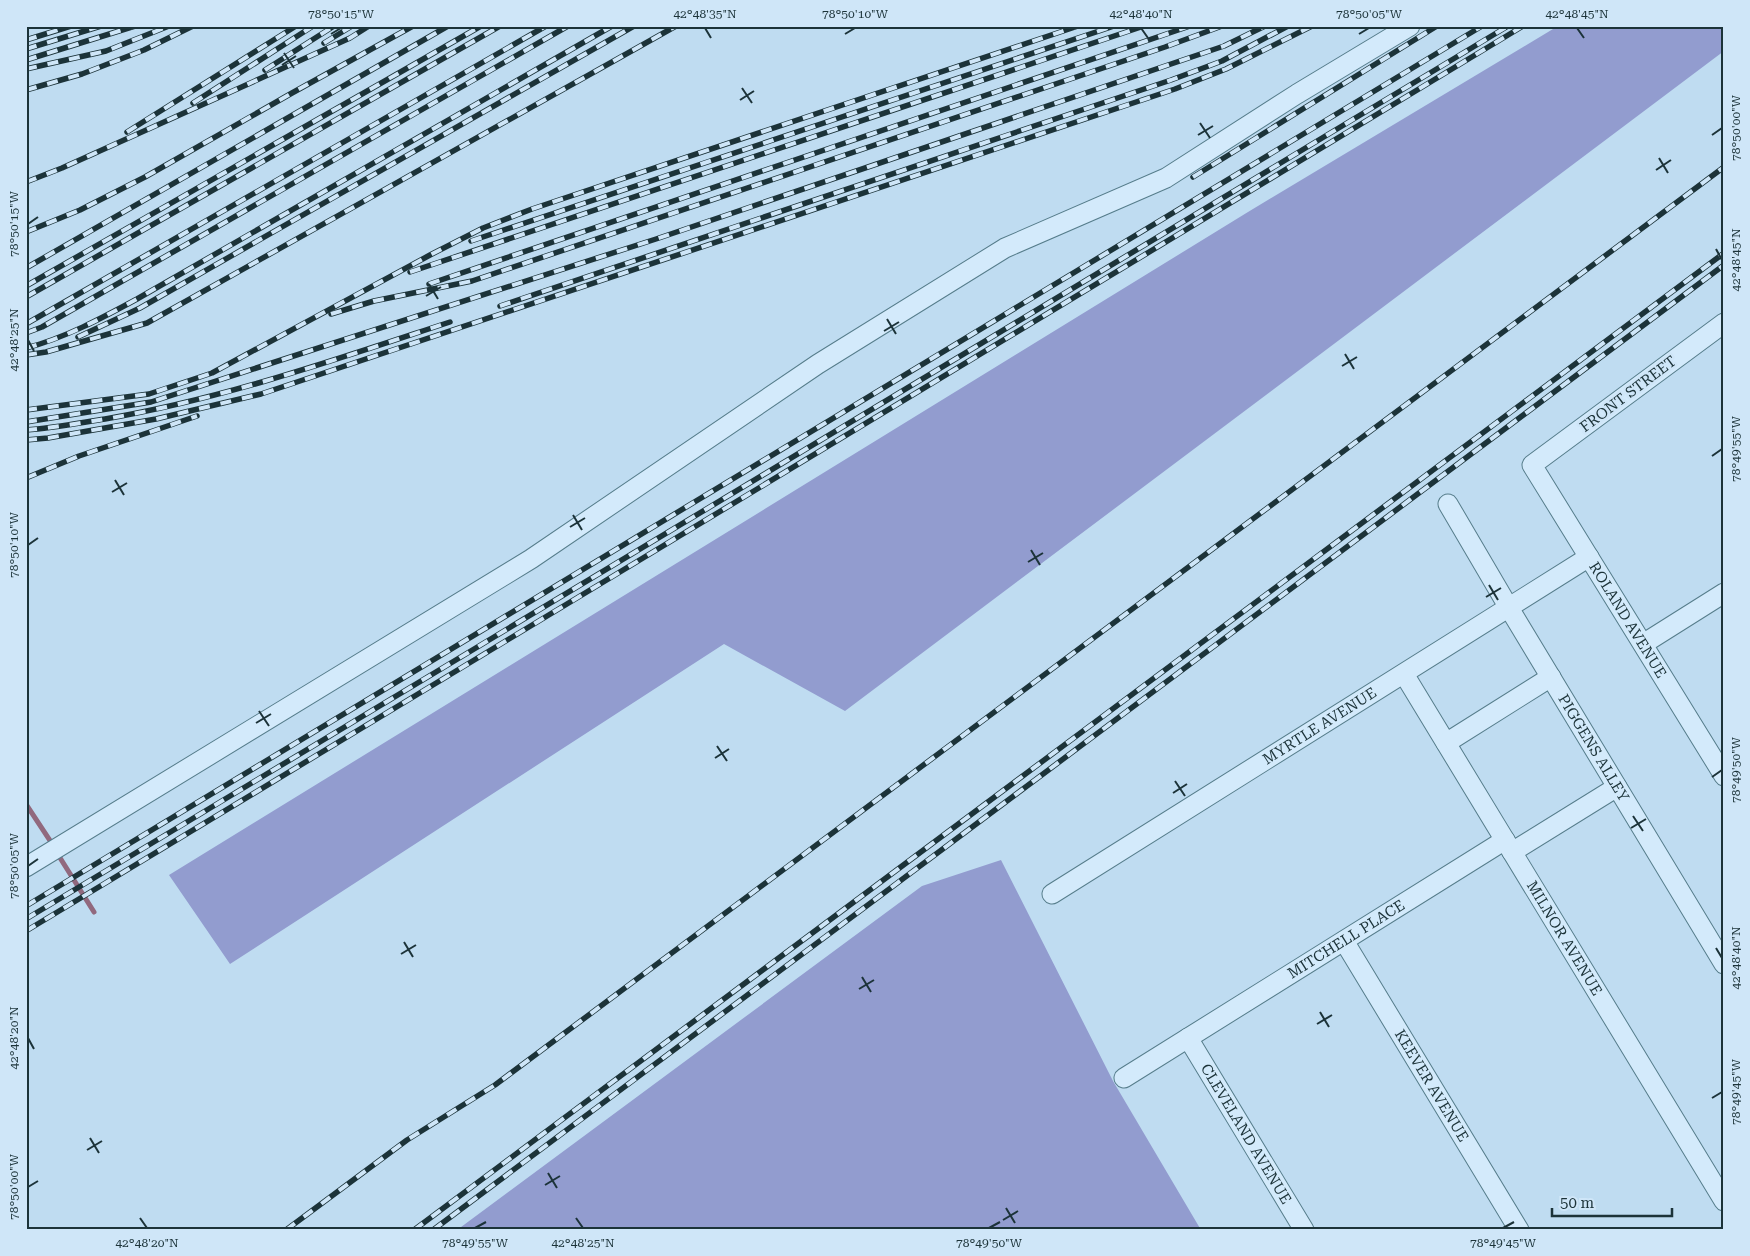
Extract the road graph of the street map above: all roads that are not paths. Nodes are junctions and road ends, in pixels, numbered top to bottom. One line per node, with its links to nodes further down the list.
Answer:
1 (1410, 26): 15 (street)
2 (1724, 322): 3 (street, FRONT STREET)
3 (1532, 465): 5 (street, ROLAND AVENUE)
4 (1448, 504): 7 (street, PIGGENS ALLEY)
5 (1589, 557): 7 (street, MYRTLE AVENUE); 8 (street, ROLAND AVENUE)
6 (1724, 593): 8 (street)
7 (1509, 608): 9 (street, MYRTLE AVENUE); 10 (street, PIGGENS ALLEY)
8 (1643, 644): 12 (street, ROLAND AVENUE)
9 (1404, 674): 11 (street, MILNOR AVENUE); 16 (street, MYRTLE AVENUE)
10 (1550, 678): 11 (street); 13 (street, PIGGENS ALLEY)
11 (1446, 743): 14 (street, MILNOR AVENUE)
12 (1724, 776)
13 (1617, 787): 14 (street, MITCHELL PLACE); 18 (street, PIGGENS ALLEY)
14 (1508, 846): 17 (street, MITCHELL PLACE); 21 (street, MILNOR AVENUE)
15 (26, 867)
16 (1052, 894)
17 (1344, 941): 19 (street, MITCHELL PLACE); 23 (street, KEEVER AVENUE)
18 (1724, 964)
19 (1188, 1038): 20 (street, MITCHELL PLACE); 22 (street, CLEVELAND AVENUE)
20 (1124, 1078)
21 (1724, 1201)
22 (1304, 1230)
23 (1519, 1230)

